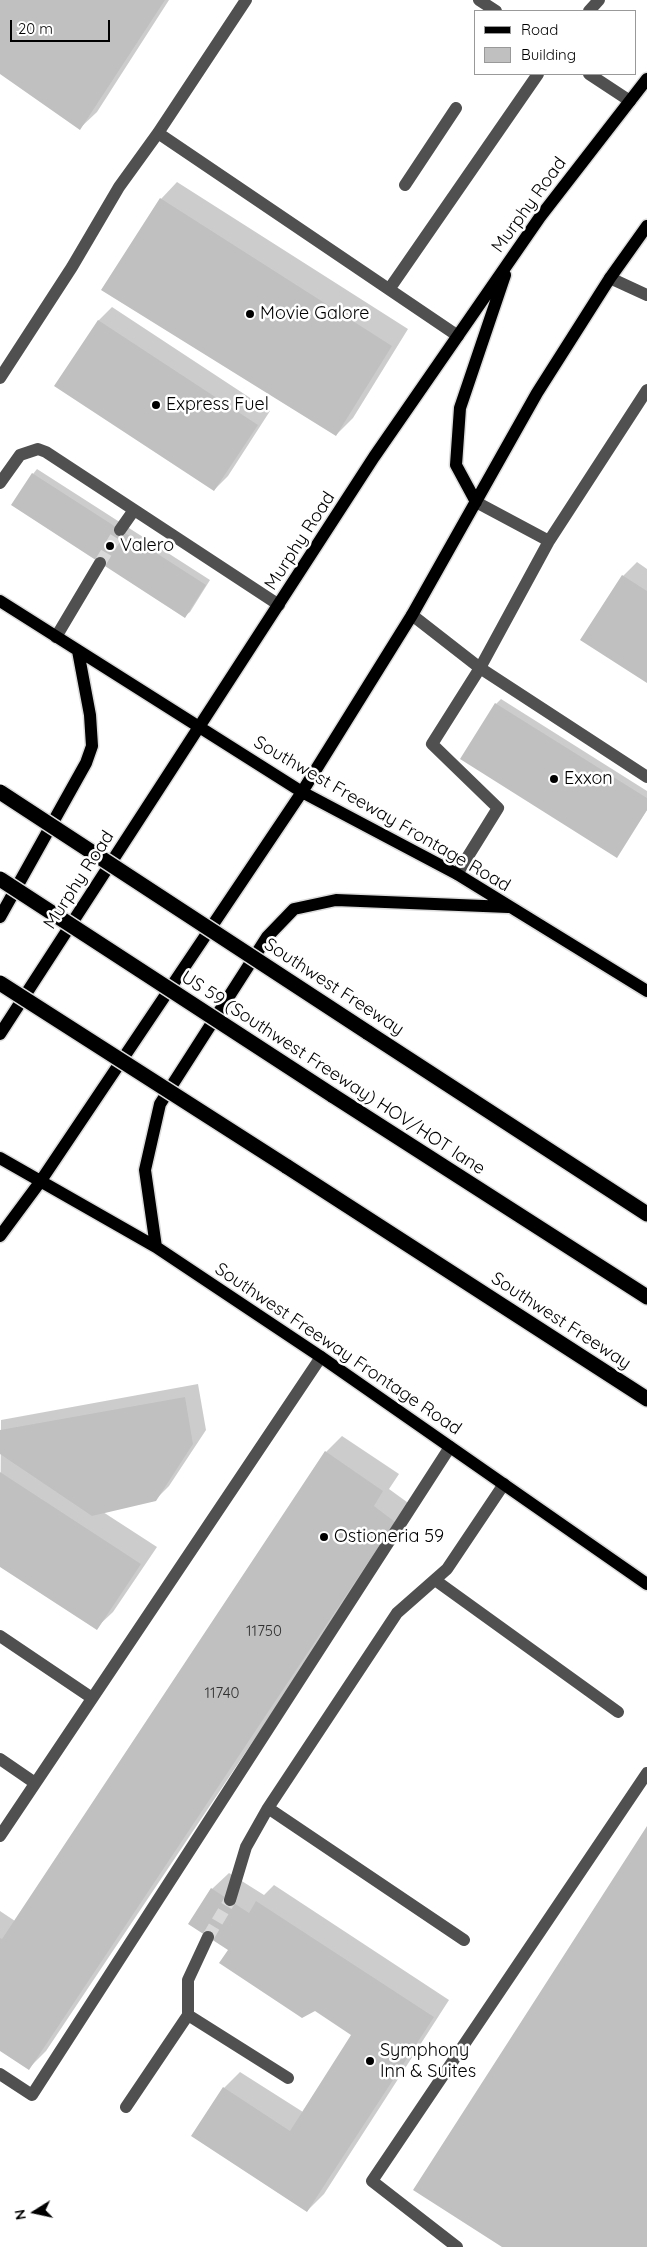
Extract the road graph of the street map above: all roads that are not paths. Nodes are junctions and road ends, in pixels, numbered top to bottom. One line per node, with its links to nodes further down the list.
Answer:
1 (246, 0): 11 (lane)
2 (480, 0): 4 (lane)
3 (599, 0): 5 (lane)
4 (495, 10)
5 (590, 10)
6 (537, 75): 16 (lane)
7 (591, 75): 9 (lane)
8 (647, 79): 9 (main road, Murphy Road)
9 (630, 101): 14 (main road, Murphy Road)
10 (456, 108): 12 (lane)
11 (158, 133): 16 (lane); 19 (lane)
12 (405, 185)
13 (647, 226): 15 (main road)
14 (509, 261): 18 (main road, Murphy Road); 22 (main road)
15 (610, 278): 17 (lane); 22 (main road)
16 (390, 288): 18 (lane)
17 (647, 295)
18 (458, 336): 28 (main road, Murphy Road)
19 (2, 371)
20 (647, 390): 25 (lane)
21 (0, 483): 23 (lane)
22 (476, 502): 25 (lane); 29 (main road)
23 (134, 510): 24 (lane); 28 (lane)
24 (120, 530)
25 (550, 541): 32 (lane)
26 (100, 563): 30 (lane)
27 (0, 601): 30 (main road, Southwest Freeway Frontage Road)
28 (279, 606): 33 (main road, Murphy Road)
29 (412, 615): 32 (lane); 36 (main road)
30 (56, 637): 31 (main road, Southwest Freeway Frontage Road)
31 (78, 651): 33 (main road, Southwest Freeway Frontage Road); 40 (main road)
32 (480, 668): 34 (lane); 37 (lane)
33 (200, 727): 36 (main road, Southwest Freeway Frontage Road); 43 (main road, Murphy Road)
34 (647, 777)
35 (0, 792): 46 (highway, Southwest Freeway, bridge)
36 (302, 792): 37 (main road, Southwest Freeway Frontage Road); 45 (main road)
37 (457, 874): 39 (main road, Southwest Freeway Frontage Road)
38 (0, 879): 49 (highway, US 59 (Southwest Freeway) HOV/HOT lane, bridge)
39 (508, 907): 42 (main road, Southwest Freeway Frontage Road); 48 (main road)
40 (0, 917)
41 (0, 983): 51 (highway, Southwest Freeway, bridge)
42 (647, 991)
43 (0, 1034)
44 (0, 1158): 45 (main road, Southwest Freeway Frontage Road)
45 (40, 1182): 47 (main road); 48 (main road, Southwest Freeway Frontage Road)
46 (647, 1214)
47 (0, 1236)
48 (156, 1247): 50 (main road, Southwest Freeway Frontage Road)
49 (647, 1297)
50 (321, 1357): 52 (main road, Southwest Freeway Frontage Road); 57 (lane)
51 (647, 1399)
52 (450, 1446): 53 (main road, Southwest Freeway Frontage Road); 68 (lane)
53 (504, 1484): 54 (lane); 55 (main road, Southwest Freeway Frontage Road)
54 (435, 1580): 58 (lane); 62 (lane)
55 (647, 1584)
56 (0, 1636): 57 (lane)
57 (92, 1698): 61 (lane)
58 (618, 1712)
59 (0, 1759): 61 (lane)
60 (647, 1773): 71 (lane)
61 (35, 1783): 63 (lane)
62 (268, 1808): 64 (lane); 66 (lane)
63 (0, 1836)
64 (230, 1900)
65 (208, 1937): 67 (lane)
66 (464, 1940)
67 (188, 2015): 69 (lane); 70 (lane)
68 (0, 2074)
69 (288, 2078)
70 (126, 2107)
71 (457, 2247)

